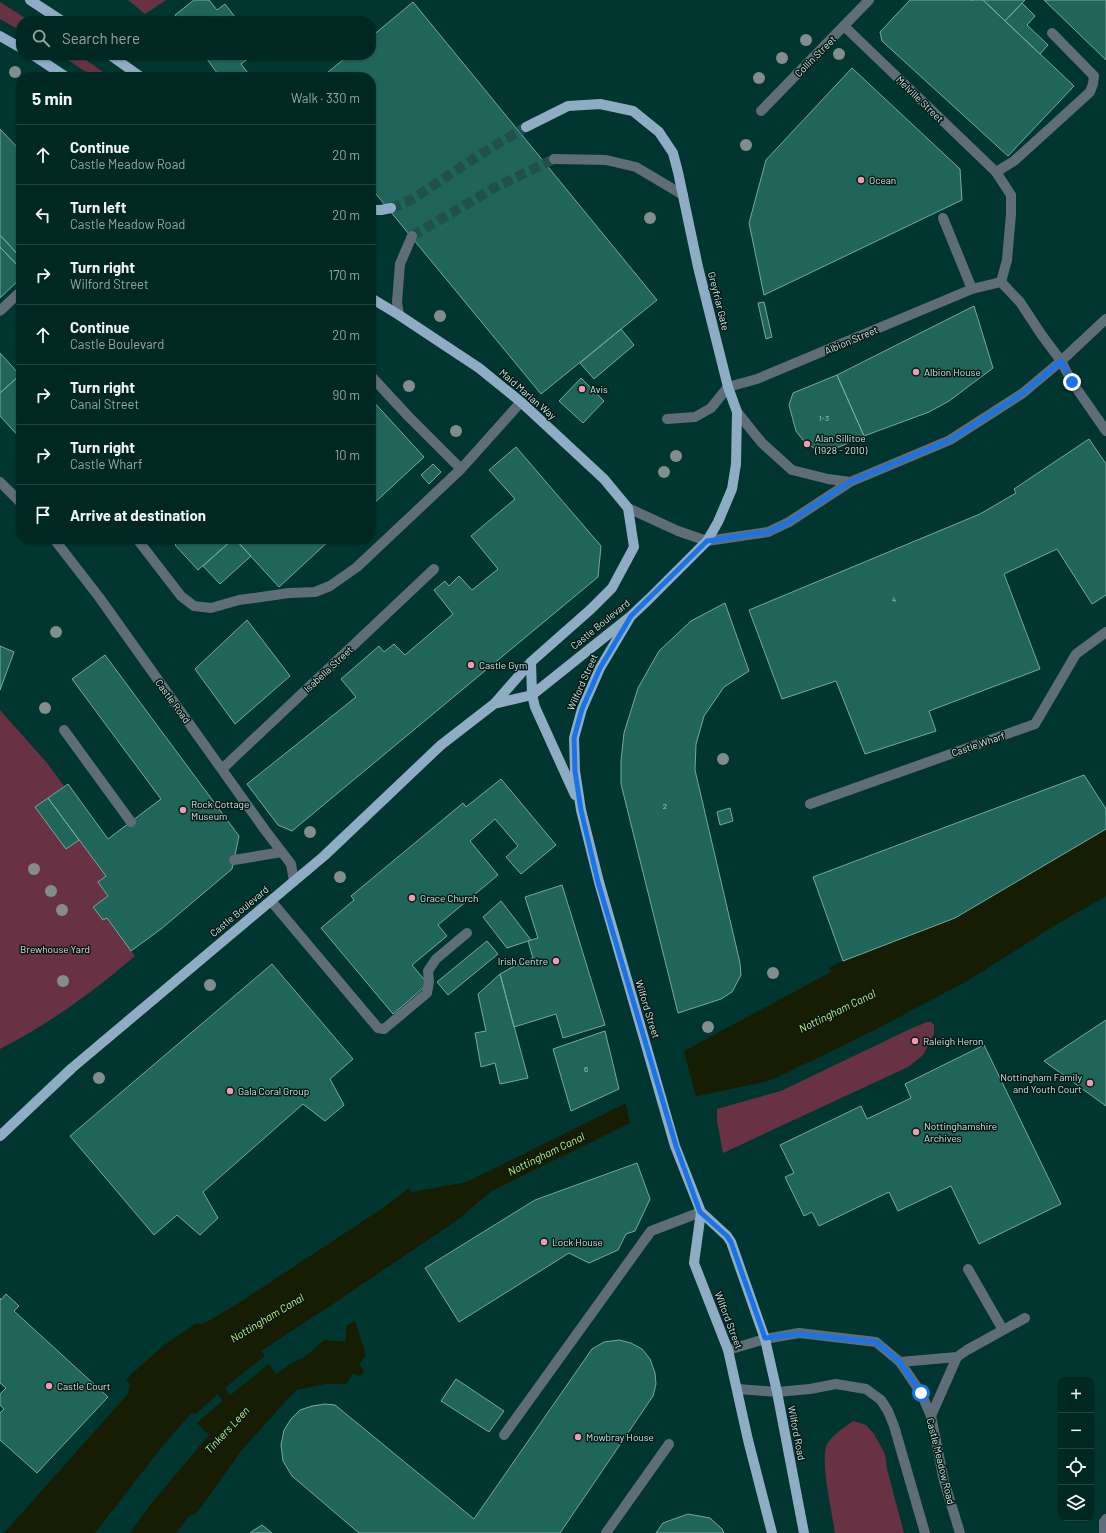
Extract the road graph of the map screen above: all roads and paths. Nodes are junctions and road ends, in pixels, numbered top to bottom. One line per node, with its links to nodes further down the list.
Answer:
1 (30, 0): 3 (main road)
2 (869, 0): 4 (street, Collin Street)
3 (54, 16)
4 (844, 26): 12 (street, Collin Street); 15 (street, Melville Street)
5 (1052, 33): 15 (street)
6 (0, 36): 7 (main road)
7 (16, 45)
8 (40, 60): 10 (main road)
9 (117, 60): 11 (main road)
10 (58, 72)
11 (134, 72)
12 (760, 111)
13 (526, 127): 16 (main road, Greyfriar Gate)
14 (554, 159): 16 (street)
15 (996, 172): 21 (street, Melville Street)
16 (684, 196): 30 (main road, Greyfriar Gate)
17 (391, 208): 18 (main road)
18 (376, 210)
19 (943, 218): 22 (street)
20 (412, 236): 26 (street)
21 (1001, 282): 22 (street, Albion Street); 28 (street)
22 (972, 289): 30 (street, Albion Street)
23 (16, 296): 25 (street)
24 (376, 301): 26 (main road, Maid Marian Way)
25 (0, 311)
26 (399, 315): 31 (main road, Maid Marian Way)
27 (1106, 318): 28 (street)
28 (1061, 361): 34 (street); 37 (street)
29 (376, 381): 35 (street)
30 (728, 387): 32 (main road, Greyfriar Gate); 33 (street)
31 (521, 402): 35 (street); 39 (main road, Maid Marian Way)
32 (737, 412): 37 (street); 40 (main road, Greyfriar Gate)
33 (667, 419)
34 (1106, 431)
35 (461, 469): 42 (street)
36 (0, 482): 38 (street)
37 (850, 482): 40 (street)
38 (16, 498)
39 (628, 508): 40 (street, Maid Marian Way); 46 (main road, Castle Boulevard)
40 (707, 541): 44 (main road, Castle Boulevard)
41 (58, 544): 50 (street, Castle Road)
42 (141, 544)
43 (434, 568): 50 (street, Isabella Street)
44 (631, 616): 47 (main road, Castle Boulevard); 52 (main road, Wilford Street)
45 (1106, 632): 51 (street, Castle Wharf)
46 (531, 662): 47 (main road, Wilford Street); 48 (main road, Castle Boulevard)
47 (532, 695): 48 (main road, Castle Boulevard); 52 (main road, Wilford Street)
48 (494, 704): 57 (main road, Castle Boulevard)
49 (64, 730): 53 (street)
50 (222, 769): 54 (street, Castle Road)
51 (810, 804)
52 (581, 810): 62 (main road, Wilford Street)
53 (131, 822)
54 (282, 852): 55 (street); 56 (street, Castle Road)
55 (234, 860)
56 (291, 864): 57 (street); 58 (street, Castle Road)
57 (307, 870): 58 (main road, Castle Boulevard)
58 (294, 881): 59 (main road, Castle Boulevard)
59 (270, 901): 60 (street); 61 (main road, Castle Boulevard)
60 (467, 933)
61 (2, 1130)
62 (700, 1212): 66 (main road, Wilford Street); 67 (main road, Wilford Street); 73 (street)
63 (968, 1269): 65 (street)
64 (1025, 1318): 65 (street)
65 (1003, 1330): 68 (street)
66 (765, 1338): 67 (street, Castle Meadow Road); 69 (street, Castle Meadow Road); 71 (main road, Wilford Road)
67 (728, 1350): 70 (main road, Wilford Street)
68 (957, 1357): 69 (street); 72 (street)
69 (900, 1362): 72 (street, Castle Meadow Road)
70 (738, 1390): 71 (street); 77 (main road)
71 (777, 1392): 78 (main road, Wilford Road); 79 (street)
72 (931, 1416): 80 (street, Castle Meadow Road)
73 (504, 1435)
74 (669, 1444): 76 (street)
75 (1106, 1518): 81 (street)
76 (606, 1533)
77 (772, 1533)
78 (804, 1533)
79 (925, 1533)
80 (960, 1533)
81 (1104, 1533)

